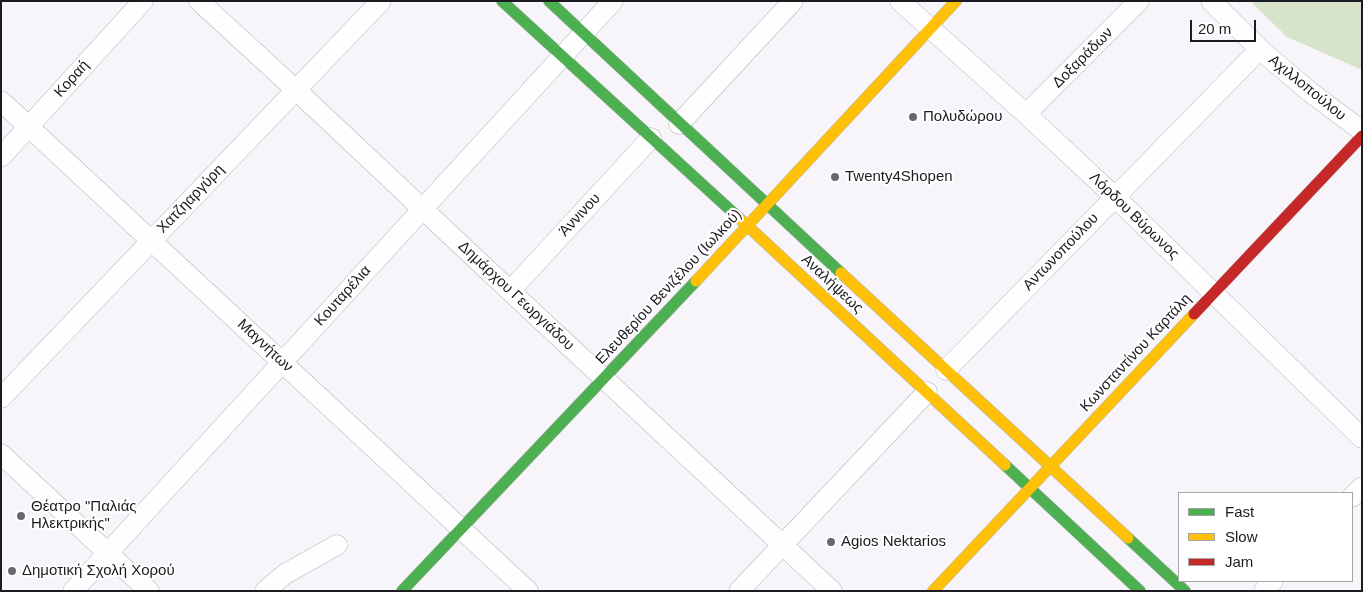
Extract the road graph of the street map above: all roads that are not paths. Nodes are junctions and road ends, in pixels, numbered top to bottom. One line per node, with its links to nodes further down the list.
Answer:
1 (142, 1): 20 (street, Κοραή)
2 (199, 1): 16 (street, Δημάρχου Γεωργιάδου)
3 (381, 1): 16 (street, Χατζηαργύρη)
4 (502, 1): 15 (main road, Αναλήψεως)
5 (549, 1): 13 (main road, Αναλήψεως)
6 (613, 1): 13 (street, Κουταρέλια)
7 (792, 1): 19 (street)
8 (900, 1): 12 (street, Λόρδου Βύρωνος)
9 (956, 1): 12 (main road, Ελευθερίου Βενιζέλου (Ιωλκού))
10 (1139, 1): 18 (street, Δοξαράδων)
11 (1211, 1): 14 (street, Αχιλλοπούλου)
12 (931, 29): 18 (street, Λόρδου Βύρωνος); 26 (main road, Ελευθερίου Βενιζέλου (Ιωλκού))
13 (583, 33): 15 (street, Κουταρέλια); 19 (main road, Αναλήψεως)
14 (1260, 49): 21 (street, Αχιλλοπούλου); 25 (street, Αντωνοπούλου)
15 (561, 57): 23 (main road, Αναλήψεως); 27 (street, Κουταρέλια)
16 (296, 90): 27 (street, Δημάρχου Γεωργιάδου); 29 (street, Χατζηαργύρη)
17 (1, 101): 20 (street, Μαγνήτων)
18 (1026, 114): 25 (street, Λόρδου Βύρωνος)
19 (679, 124): 26 (main road, Αναλήψεως)
20 (29, 127): 24 (street, Κοραή); 29 (street, Μαγνήτων)
21 (1362, 131)
22 (1362, 136): 31 (main road, Κωνσταντίνου Καρτάλη)
23 (651, 138): 28 (main road, Αναλήψεως); 30 (street, Άννινου)
24 (1, 157)
25 (1115, 197): 31 (street, Λόρδου Βύρωνος); 33 (street, Αντωνοπούλου)
26 (767, 205): 28 (main road, Ελευθερίου Βενιζέλου (Ιωλκού)); 33 (main road, Αναλήψεως)
27 (423, 209): 30 (street, Δημάρχου Γεωργιάδου); 32 (street, Κουταρέλια)
28 (748, 226): 34 (main road, Ελευθερίου Βενιζέλου (Ιωλκού)); 35 (main road, Αναλήψεως)
29 (152, 240): 32 (street, Μαγνήτων); 36 (street, Χατζηαργύρη)
30 (510, 291): 34 (street, Δημάρχου Γεωργιάδου)
31 (1213, 292): 37 (street, Λόρδου Βύρωνος); 39 (main road, Κωνσταντίνου Καρτάλη)
32 (283, 362): 43 (street, Μαγνήτων); 46 (street, Κουταρέλια)
33 (946, 370): 39 (main road, Αναλήψεως)
34 (604, 378): 43 (main road, Ελευθερίου Βενιζέλου (Ιωλκού)); 45 (street, Δημάρχου Γεωργιάδου)
35 (927, 392): 40 (main road, Αναλήψεως); 45 (street)
36 (1, 398)
37 (1362, 438)
38 (1, 454): 46 (street)
39 (1050, 465): 40 (main road, Κωνσταντίνου Καρτάλη); 56 (main road, Αναλήψεως)
40 (1029, 487): 54 (main road, Κωνσταντίνου Καρτάλη); 55 (main road, Αναλήψεως)
41 (1362, 487): 42 (street)
42 (1353, 496)
43 (461, 528): 50 (main road, Ελευθερίου Βενιζέλου (Ιωλκού)); 51 (street, Μαγνήτων)
44 (337, 545): 49 (street)
45 (783, 545): 52 (street); 53 (street, Δημάρχου Γεωργιάδου)
46 (108, 553): 47 (street, Κουταρέλια); 48 (street)
47 (73, 591)
48 (149, 591)
49 (265, 591)
50 (402, 591)
51 (528, 591)
52 (738, 591)
53 (832, 591)
54 (932, 591)
55 (1140, 591)
56 (1185, 591)

